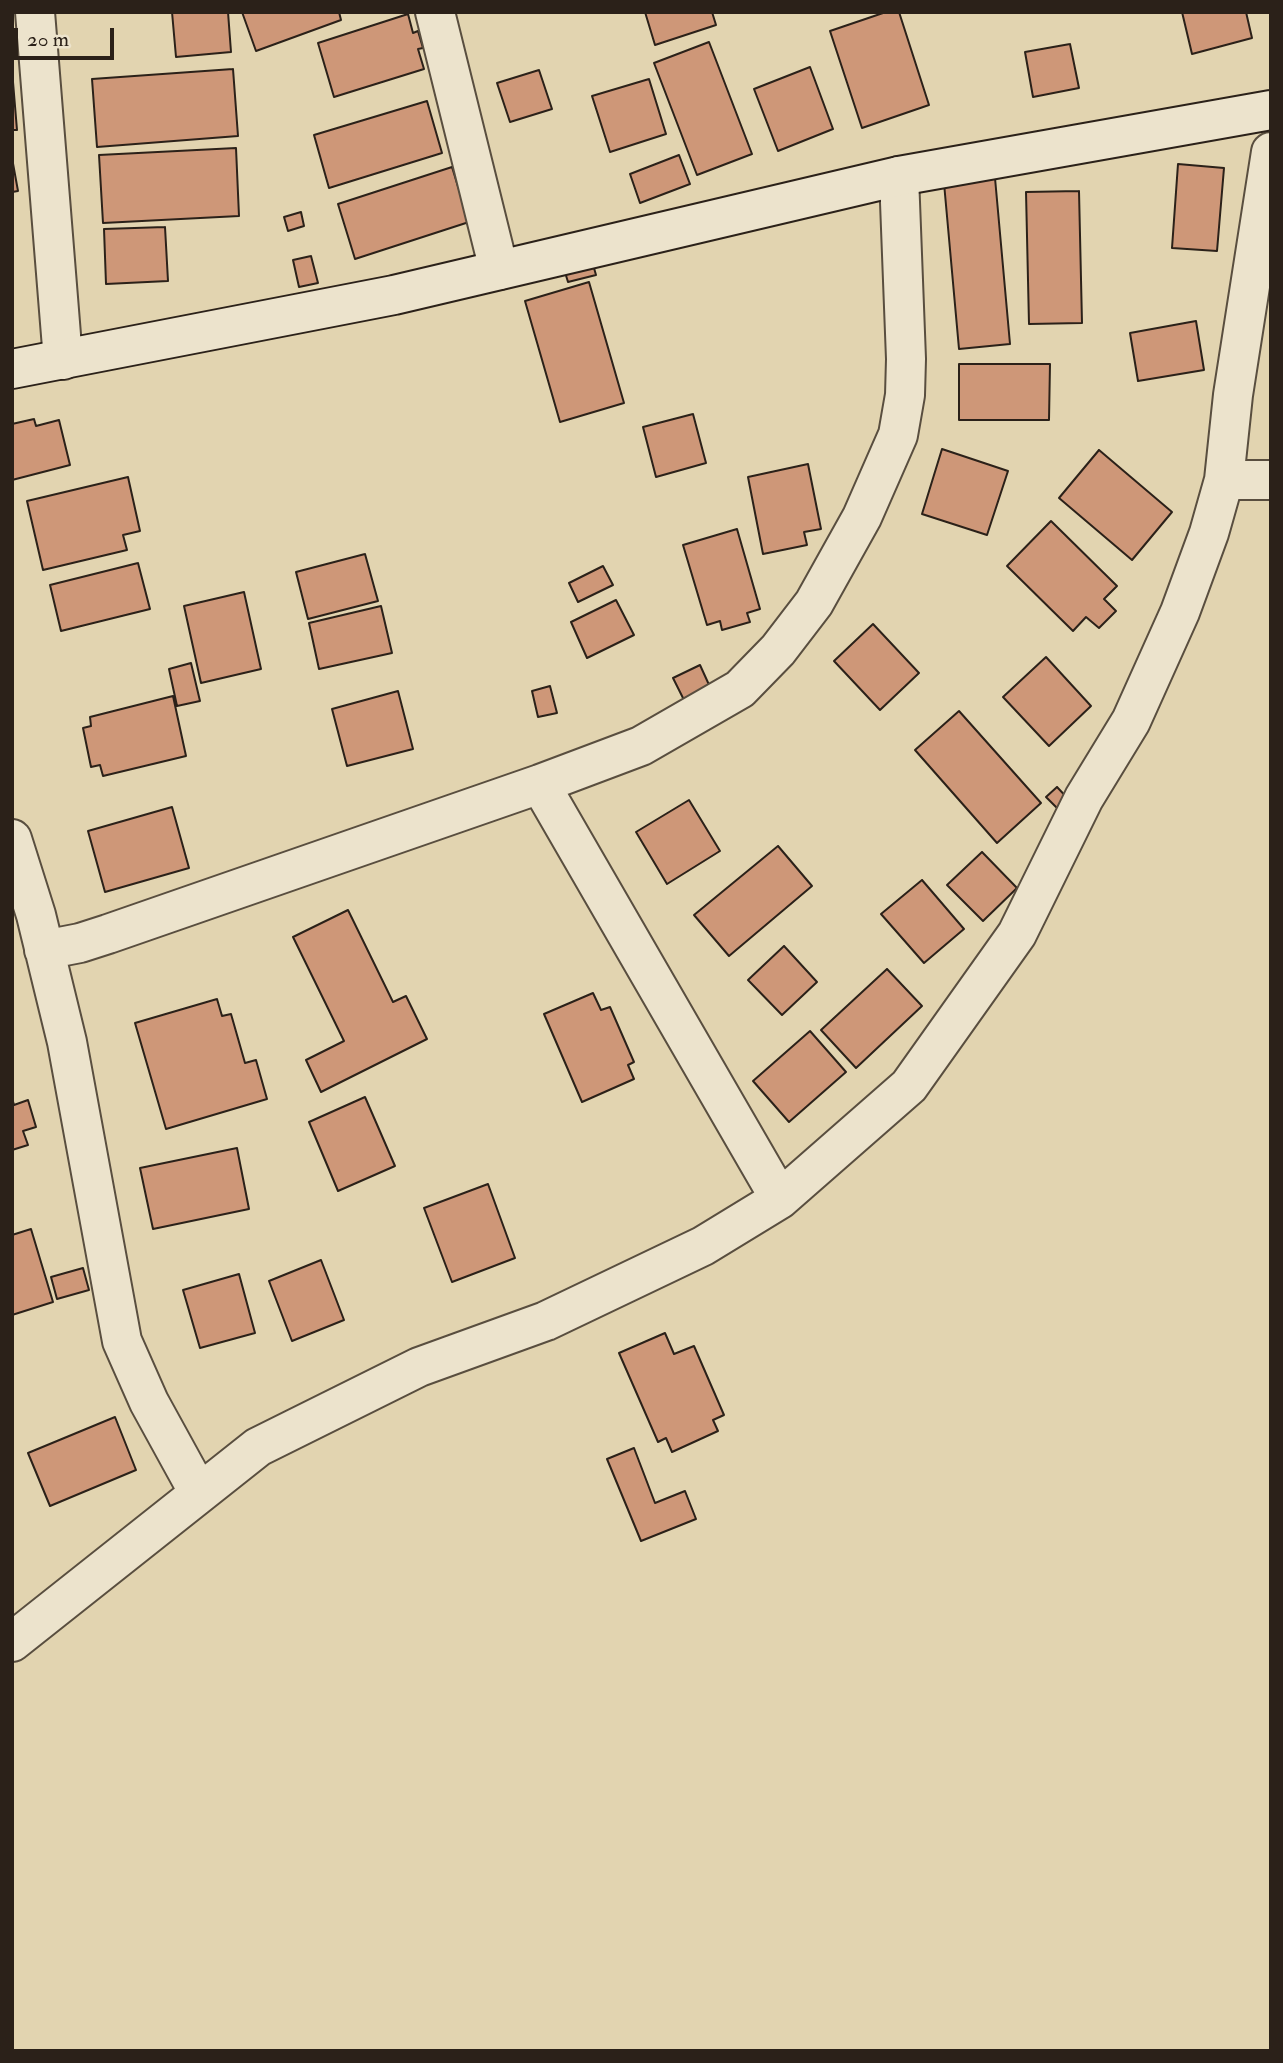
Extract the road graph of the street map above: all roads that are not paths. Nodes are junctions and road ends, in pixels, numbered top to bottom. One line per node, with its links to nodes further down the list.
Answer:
1 (36, 12): 7 (street)
2 (435, 12): 6 (street)
3 (1271, 110): 5 (street)
4 (1271, 152): 9 (street)
5 (899, 176): 6 (street); 11 (street)
6 (499, 270): 7 (street)
7 (62, 360): 8 (street)
8 (12, 369)
9 (1224, 480): 10 (street); 14 (street)
10 (1271, 480)
11 (540, 784): 13 (street); 14 (street)
12 (12, 839): 13 (street)
13 (44, 950): 15 (street)
14 (780, 1199): 15 (street)
15 (199, 1493): 16 (street)
16 (12, 1642)

